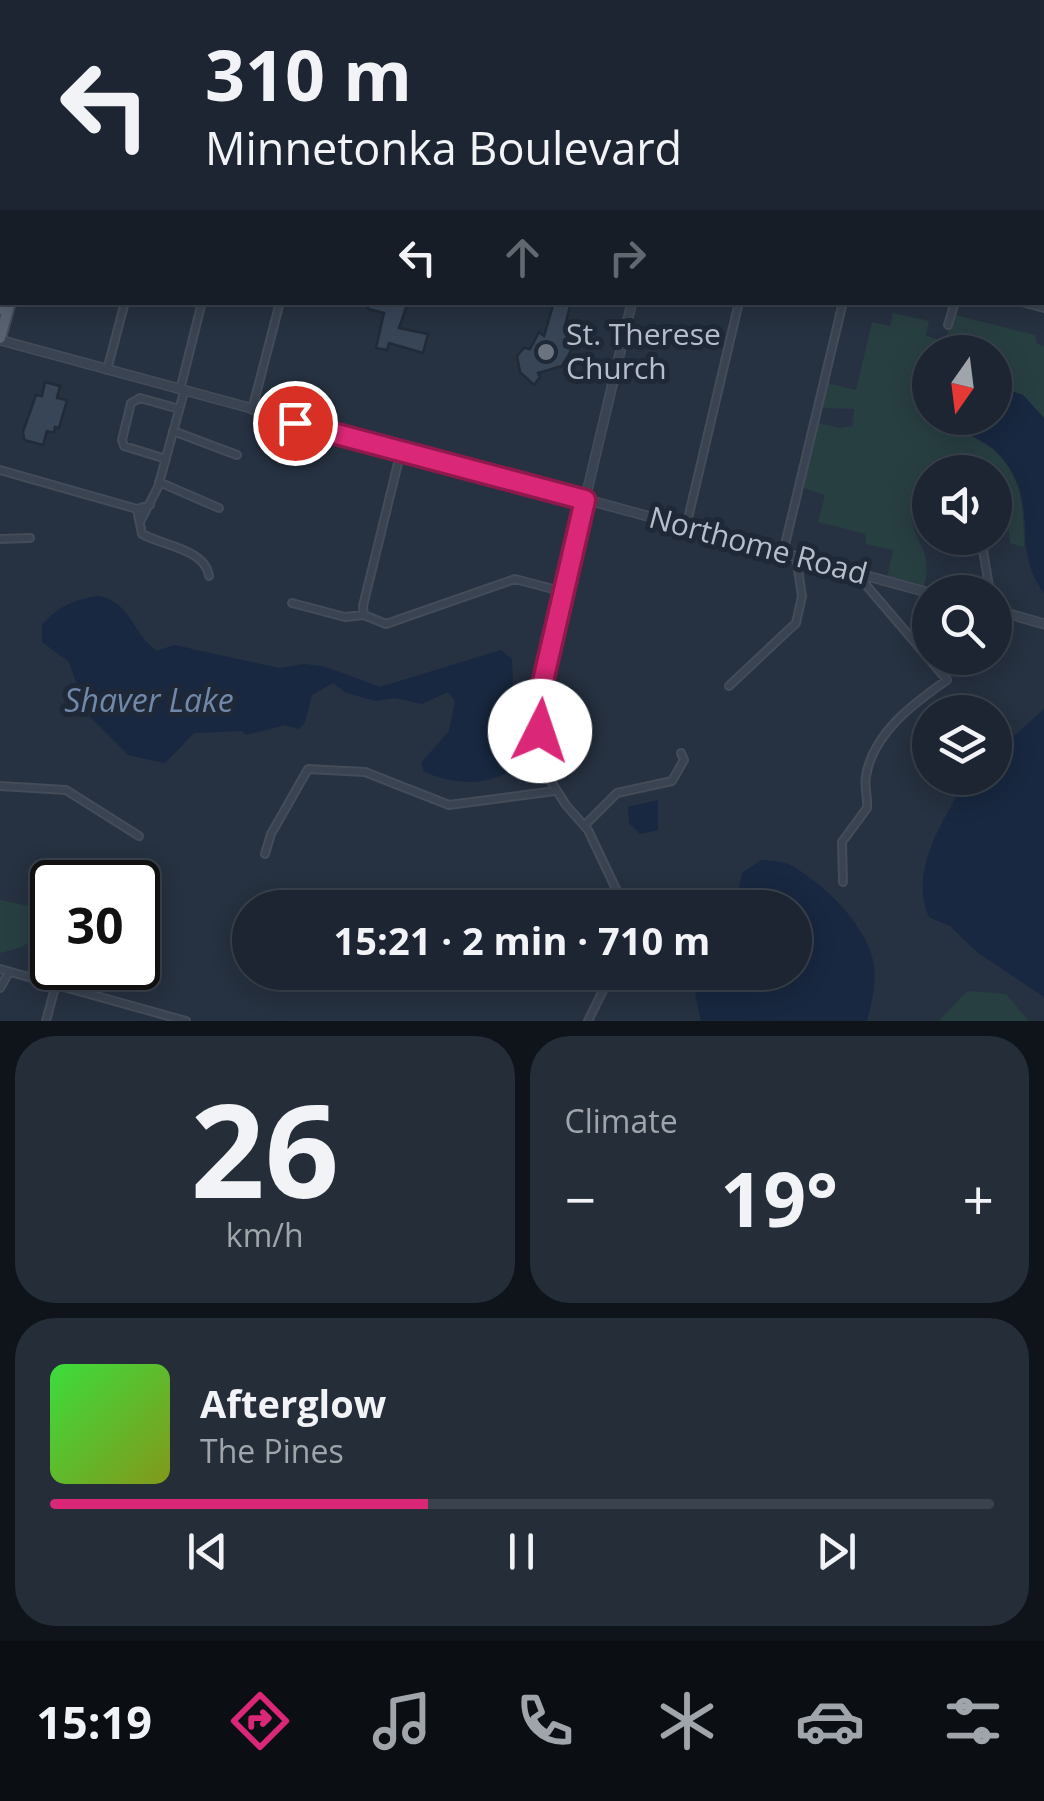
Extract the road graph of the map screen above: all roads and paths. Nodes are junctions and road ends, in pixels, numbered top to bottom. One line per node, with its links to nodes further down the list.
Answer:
1 (6, 305): 10 (main road)
2 (124, 305): 11 (street)
3 (201, 305): 12 (street)
4 (279, 305): 14 (street)
5 (631, 305): 20 (street)
6 (738, 305): 28 (street)
7 (842, 305): 31 (street)
8 (954, 305): 9 (street)
9 (948, 325)
10 (0, 339): 11 (street, Northome Road)
11 (107, 372): 12 (street, Northome Road)
12 (182, 392): 13 (street); 14 (street, Northome Road)
13 (179, 409): 15 (street); 18 (street)
14 (252, 412): 16 (street, Northome Road)
15 (173, 431): 17 (street); 18 (street)
16 (401, 451): 22 (street, Northome Road); 39 (street)
17 (237, 455)
18 (166, 458): 21 (street)
19 (0, 470): 26 (street)
20 (590, 479): 22 (street); 23 (street)
21 (160, 482): 24 (street); 25 (street)
22 (566, 494): 23 (street, Northome Road)
23 (585, 500): 28 (street, Northome Road); 36 (street)
24 (150, 505): 26 (street); 27 (street)
25 (219, 508)
26 (137, 509): 27 (street)
27 (140, 522): 33 (street)
28 (686, 526): 31 (street, Northome Road)
29 (30, 538): 30 (street)
30 (0, 539)
31 (784, 553): 32 (street, Northome Road)
32 (796, 556): 34 (street, Northome Road); 41 (street)
33 (209, 576)
34 (865, 576): 35 (street, Northome Road); 48 (street)
35 (912, 588)
36 (564, 592): 39 (street); 44 (street)
37 (292, 603): 39 (street)
38 (1012, 615): 40 (street)
39 (364, 616)
40 (1044, 624)
41 (729, 686)
42 (681, 753): 45 (street)
43 (0, 786): 46 (street)
44 (555, 791): 45 (street); 47 (street)
45 (585, 824): 49 (street)
46 (139, 836)
47 (264, 854)
48 (843, 882)
49 (616, 890)
50 (0, 969): 51 (street)
51 (10, 972): 52 (street); 53 (street)
52 (30, 977)
53 (0, 988)
54 (54, 990): 57 (street)
55 (77, 990): 58 (street)
56 (603, 990): 59 (street)
57 (46, 1021)
58 (186, 1021)
59 (588, 1021)

